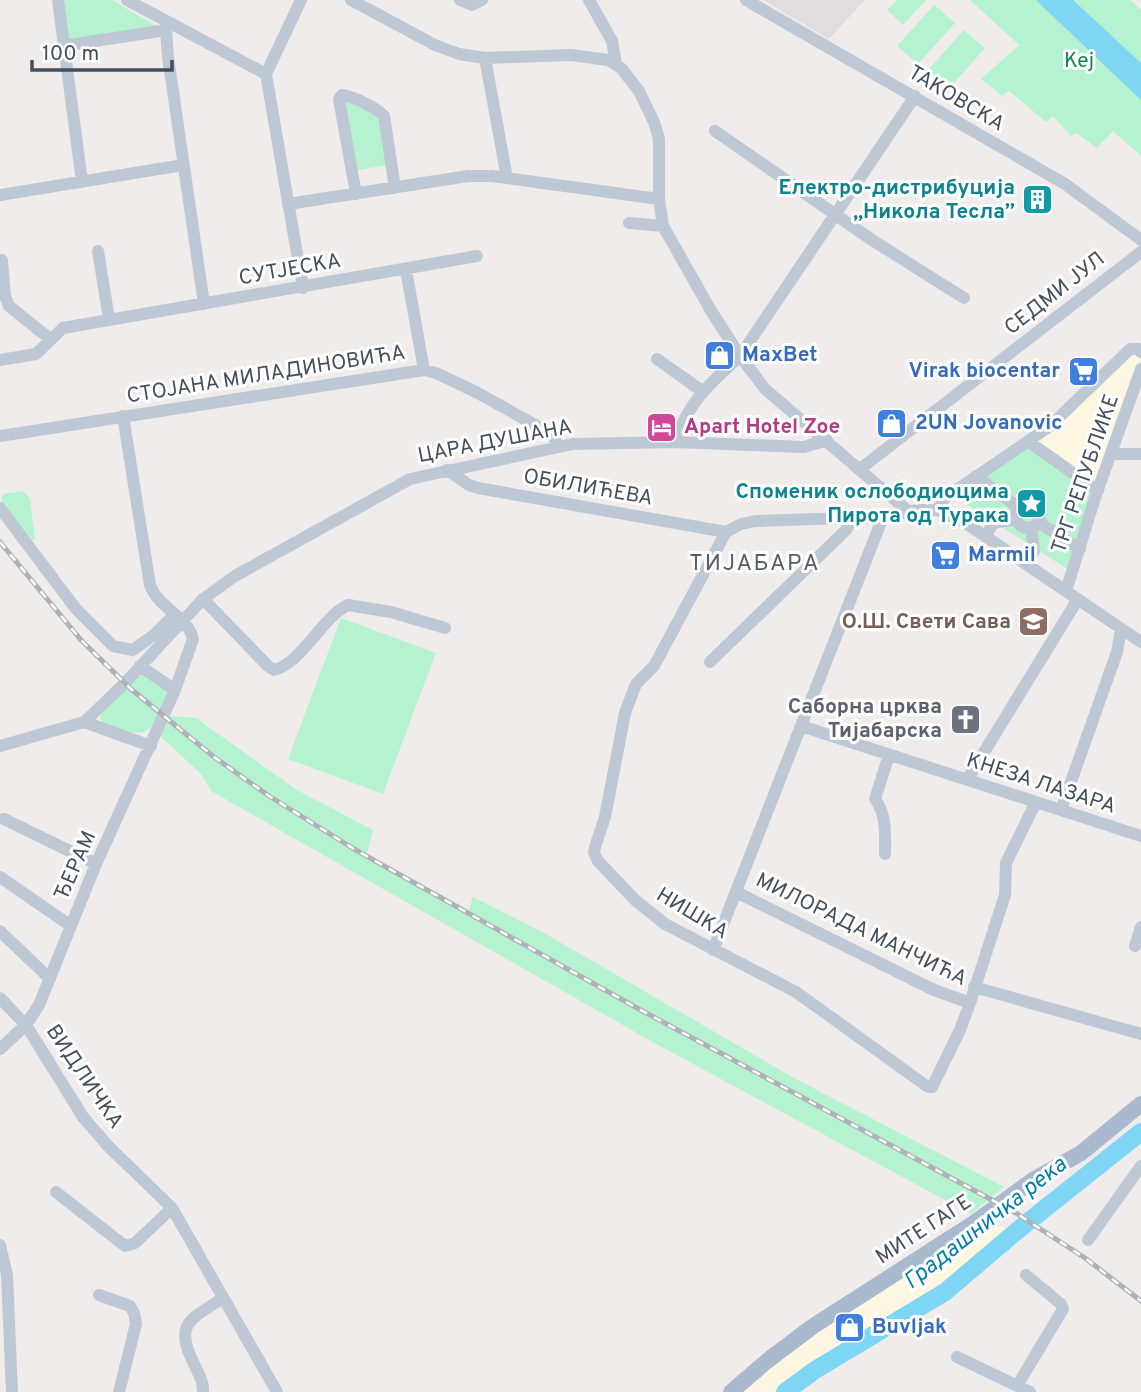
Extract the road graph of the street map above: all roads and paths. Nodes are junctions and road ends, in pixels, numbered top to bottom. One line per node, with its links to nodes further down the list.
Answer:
1 (58, 0): 10 (street)
2 (127, 0): 9 (street)
3 (301, 0): 13 (street)
4 (351, 0): 11 (street)
5 (460, 0): 6 (street)
6 (482, 0)
7 (589, 0): 12 (street)
8 (746, 0): 14 (street, ТАКОВСКА)
9 (167, 26): 10 (street); 13 (street); 16 (street)
10 (63, 46): 18 (street)
11 (485, 58): 12 (street); 17 (street)
12 (616, 64): 22 (street)
13 (267, 74): 23 (street)
14 (915, 96): 24 (street); 27 (street, ТАКОВСКА)
15 (715, 131): 24 (street)
16 (183, 166): 18 (street); 35 (street)
17 (507, 178): 19 (street); 22 (street)
18 (82, 182): 21 (street)
19 (395, 188): 20 (street); 20 (street)
20 (356, 194): 23 (street)
21 (0, 195)
22 (659, 199): 26 (street)
23 (288, 204): 33 (street)
24 (834, 214): 34 (street); 39 (street)
25 (629, 223): 26 (street)
26 (663, 226): 39 (street)
27 (1141, 240)
28 (98, 251): 36 (street)
29 (1141, 252): 53 (street, СЕДМИ ЈУЛ)
30 (477, 256): 32 (street, СУТЈЕСКА)
31 (2, 260): 37 (street)
32 (406, 270): 33 (street, СУТЈЕСКА); 43 (street)
33 (303, 288): 35 (street, СУТЈЕСКА)
34 (964, 298)
35 (204, 304): 36 (street, СУТЈЕСКА)
36 (109, 319): 37 (street, СУТЈЕСКА)
37 (50, 339): 41 (street, СУТЈЕСКА)
38 (1140, 349): 49 (street, ТРГ РЕПУБЛИКЕ)
39 (740, 356): 44 (street); 47 (street)
40 (657, 359): 44 (street)
41 (0, 360)
42 (1141, 369): 51 (street, ТРГ РЕПУБЛИКЕ)
43 (424, 370): 45 (street, СТОЈАНА МИЛАДИНОВИЋА); 50 (street, СТОЈАНА МИЛАДИНОВИЋА)
44 (702, 391): 48 (street)
45 (123, 416): 46 (street, СТОЈАНА МИЛАДИНОВИЋА); 71 (street)
46 (0, 436)
47 (827, 440): 48 (street, ЦАРА ДУШАНА); 53 (street)
48 (675, 442): 50 (street, ЦАРА ДУШАНА)
49 (1029, 442): 55 (street, ТРГ РЕПУБЛИКЕ); 56 (street)
50 (557, 445): 54 (street, ЦАРА ДУШАНА)
51 (1111, 454): 52 (street); 56 (street, ТРГ РЕПУБЛИКЕ)
52 (1141, 454)
53 (860, 469): 58 (street)
54 (447, 470): 64 (street, ОБИЛИЋЕВА); 69 (street, ЦАРА ДУШАНА)
55 (976, 476): 59 (street, ТРГ РЕПУБЛИКЕ); 60 (street)
56 (1098, 491): 66 (street, ТРГ РЕПУБЛИКЕ)
57 (0, 508): 71 (street)
58 (908, 510): 59 (street, ТРГ РЕПУБЛИКЕ); 61 (street, ТРГ РЕПУБЛИКЕ)
59 (937, 510): 65 (street, ТРГ РЕПУБЛИКЕ)
60 (1018, 514): 63 (street); 63 (street); 65 (street)
61 (883, 517): 62 (street, ОБИЛИЋЕВА); 79 (street)
62 (853, 519): 64 (street, ОБИЛИЋЕВА); 75 (street)
63 (1034, 525): 66 (street); 67 (street)
64 (726, 532): 96 (street, НИШКА)
65 (986, 536): 67 (street, ТРГ РЕПУБЛИКЕ)
66 (1080, 549): 68 (street, ТРГ РЕПУБЛИКЕ)
67 (1026, 564): 68 (street, ТРГ РЕПУБЛИКЕ)
68 (1066, 591): 70 (street, ТРГ РЕПУБЛИКЕ)
69 (203, 599): 71 (street, ЦАРА ДУШАНА); 72 (street)
70 (1078, 599): 73 (street, ТРГ РЕПУБЛИКЕ); 83 (street)
71 (178, 617): 76 (street); 77 (street)
72 (445, 628)
73 (1121, 629): 74 (street, ТРГ РЕПУБЛИКЕ); 85 (street)
74 (1141, 642)
75 (710, 662)
76 (140, 666): 77 (street); 78 (street)
77 (175, 690): 81 (street, ЂЕРАМ)
78 (84, 722): 80 (street); 81 (street)
79 (801, 726): 82 (street, КНЕЗА ЛАЗАРА); 91 (street)
80 (0, 746)
81 (151, 746): 89 (street, ЂЕРАМ)
82 (889, 755): 83 (street, КНЕЗА ЛАЗАРА); 88 (street)
83 (967, 780): 84 (street, КНЕЗА ЛАЗАРА)
84 (1036, 802): 85 (street, КНЕЗА ЛАЗАРА); 98 (street)
85 (1061, 810): 87 (street, КНЕЗА ЛАЗАРА)
86 (4, 819): 89 (street)
87 (1141, 836)
88 (886, 854)
89 (96, 864): 92 (street, ЂЕРАМ)
90 (0, 877): 92 (street)
91 (736, 892): 96 (street); 100 (street, МИЛОРАДА МАНЧИЋА)
92 (71, 926): 97 (street, ЂЕРАМ)
93 (1141, 927): 95 (street)
94 (0, 931): 97 (street)
95 (1135, 946)
96 (713, 950): 100 (street, НИШКА)
97 (50, 979): 101 (street, ЂЕРАМ)
98 (974, 987): 100 (street); 102 (street)
99 (0, 998): 101 (street, ВИДЛИЧКА)
100 (970, 1003)
101 (26, 1025): 103 (street, ЂЕРАМ); 107 (street, ВИДЛИЧКА)
102 (1141, 1034)
103 (0, 1049)
104 (1141, 1104): 120 (main road, МИТЕ ГАГЕ)
105 (1141, 1166): 108 (street)
106 (56, 1192): 107 (street)
107 (172, 1208): 112 (street, ВИДЛИЧКА)
108 (1088, 1240)
109 (0, 1245): 114 (street)
110 (1026, 1275): 115 (street)
111 (99, 1295): 117 (street)
112 (223, 1298): 118 (street); 119 (street, ВИДЛИЧКА)
113 (957, 1357): 115 (street)
114 (6, 1361): 116 (street)
115 (1017, 1386): 121 (street)
116 (12, 1392)
117 (119, 1392)
118 (204, 1392)
119 (277, 1392)
120 (731, 1392)
121 (1030, 1392)

